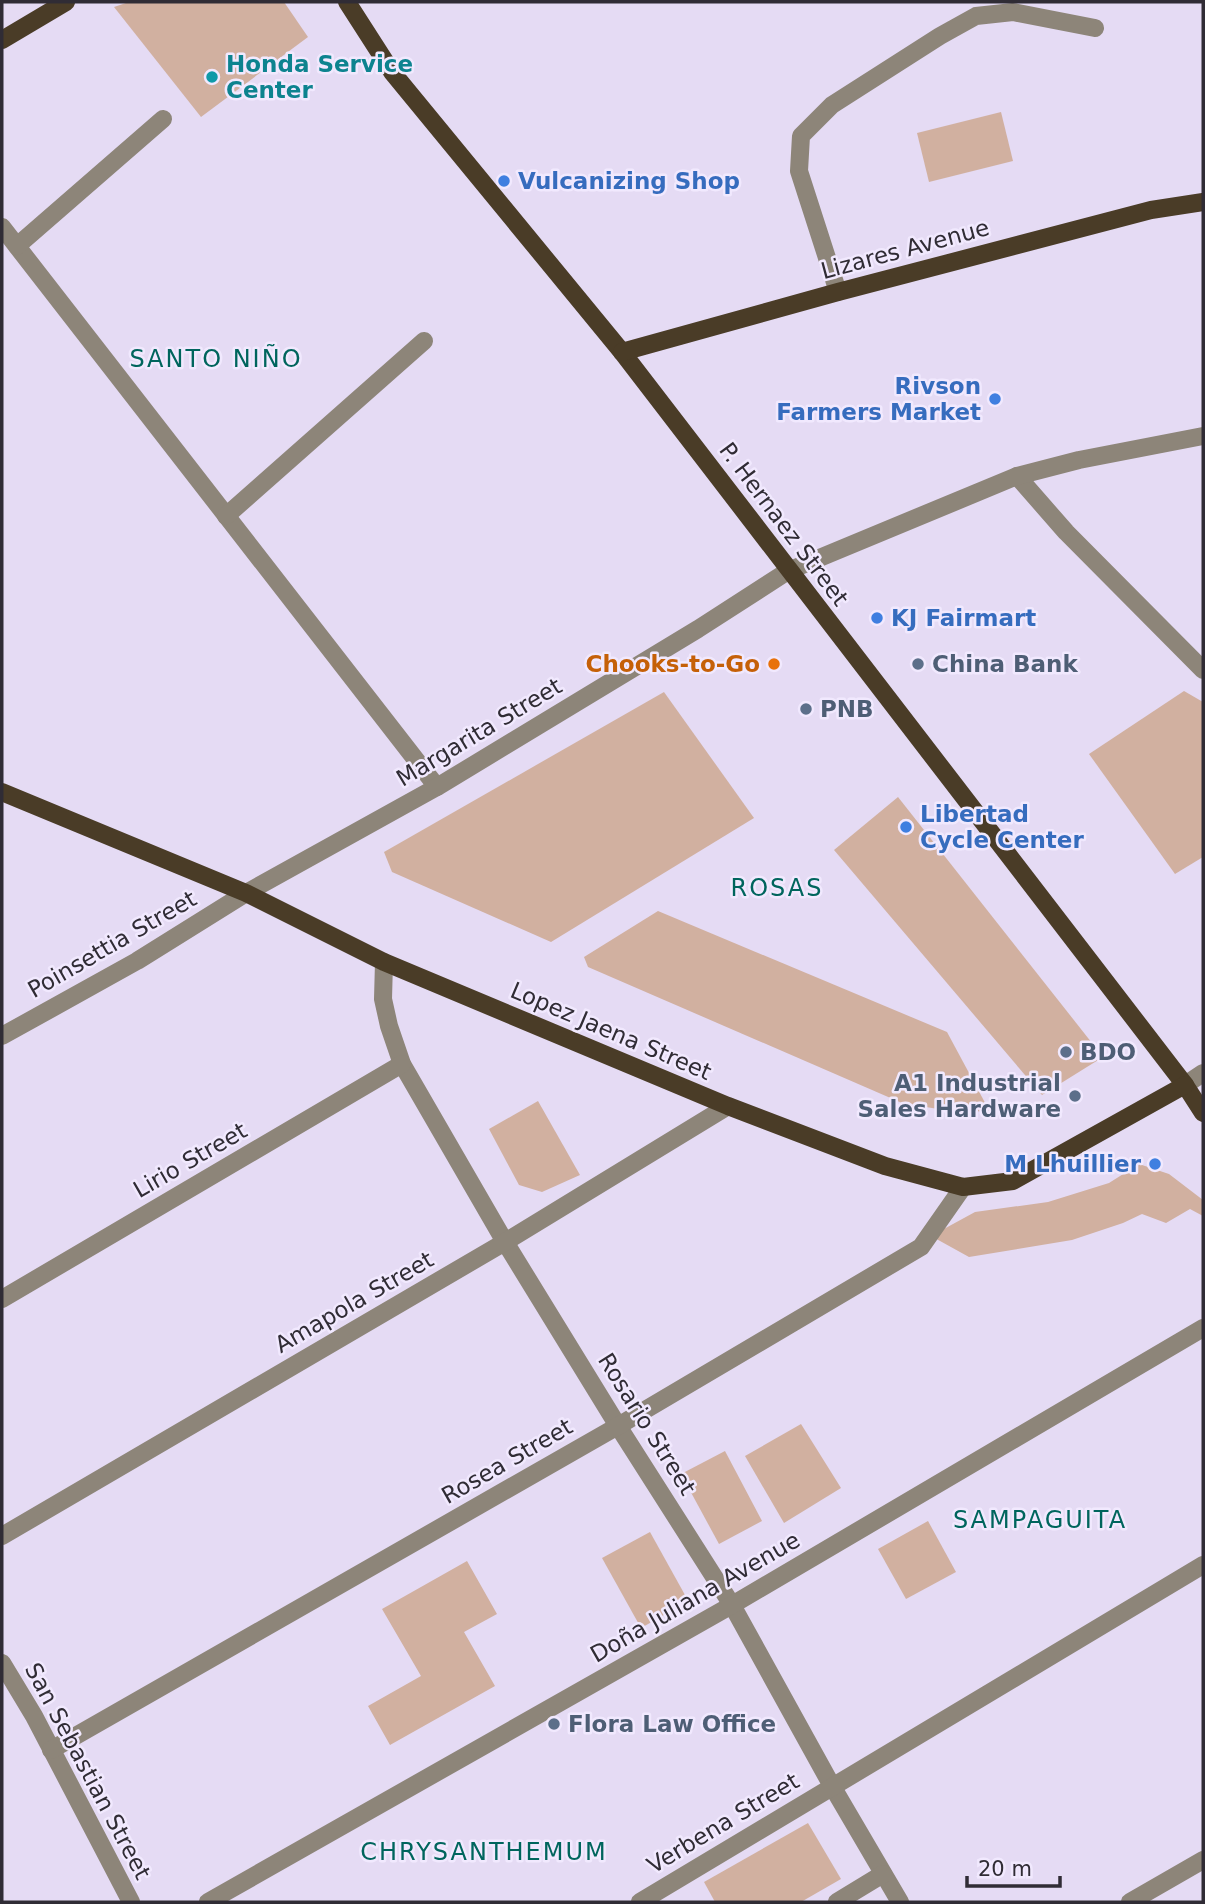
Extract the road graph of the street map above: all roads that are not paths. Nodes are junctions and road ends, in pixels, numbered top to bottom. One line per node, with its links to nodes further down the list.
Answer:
1 (66, 2): 4 (main road)
2 (347, 2): 11 (main road, P. Hernaez Street)
3 (1095, 28): 9 (street)
4 (2, 40)
5 (163, 119): 8 (street)
6 (1203, 202): 9 (main road, Lizares Avenue)
7 (2, 227): 8 (street)
8 (17, 246): 14 (street)
9 (838, 292): 11 (main road, Lizares Avenue)
10 (424, 341): 14 (street)
11 (622, 352): 15 (main road, P. Hernaez Street)
12 (1203, 436): 13 (street, Margarita Street)
13 (1017, 476): 15 (street, Margarita Street); 16 (street)
14 (226, 516): 17 (street)
15 (788, 571): 17 (street, Margarita Street); 24 (main road, P. Hernaez Street)
16 (1203, 670)
17 (437, 787): 19 (street, Margarita Street)
18 (2, 792): 19 (main road, Lopez Jaena Street)
19 (246, 892): 20 (main road, Lopez Jaena Street); 21 (street, Poinsettia Street)
20 (384, 962): 22 (street, Rosario Street); 25 (main road, Lopez Jaena Street)
21 (2, 1036)
22 (402, 1064): 28 (street, Rosario Street); 29 (street, Lirio Street)
23 (1203, 1073): 24 (street, Lopez Jaena Street)
24 (1185, 1085): 26 (main road, P. Hernaez Street); 27 (main road, Lopez Jaena Street)
25 (728, 1105): 27 (main road, Lopez Jaena Street); 28 (street, Amapola Street)
26 (1203, 1113)
27 (963, 1187): 31 (street, Rosea Street)
28 (505, 1242): 31 (street, Rosario Street); 32 (street, Amapola Street)
29 (2, 1299)
30 (1203, 1328): 34 (street, Doña Juliana Avenue)
31 (618, 1426): 34 (street, Rosario Street); 36 (street, Rosea Street)
32 (2, 1536)
33 (1203, 1565): 37 (street, Verbena Street)
34 (732, 1605): 37 (street, Rosario Street); 41 (street, Doña Juliana Avenue)
35 (2, 1663): 36 (street, San Sebastian Street)
36 (51, 1750): 40 (street, San Sebastian Street)
37 (832, 1786): 39 (street, Rosario Street); 42 (street, Verbena Street)
38 (1203, 1860): 45 (street)
39 (883, 1874): 43 (street); 44 (street, Rosario Street)
40 (131, 1902)
41 (208, 1902)
42 (640, 1902)
43 (837, 1902)
44 (900, 1902)
45 (1130, 1902)

